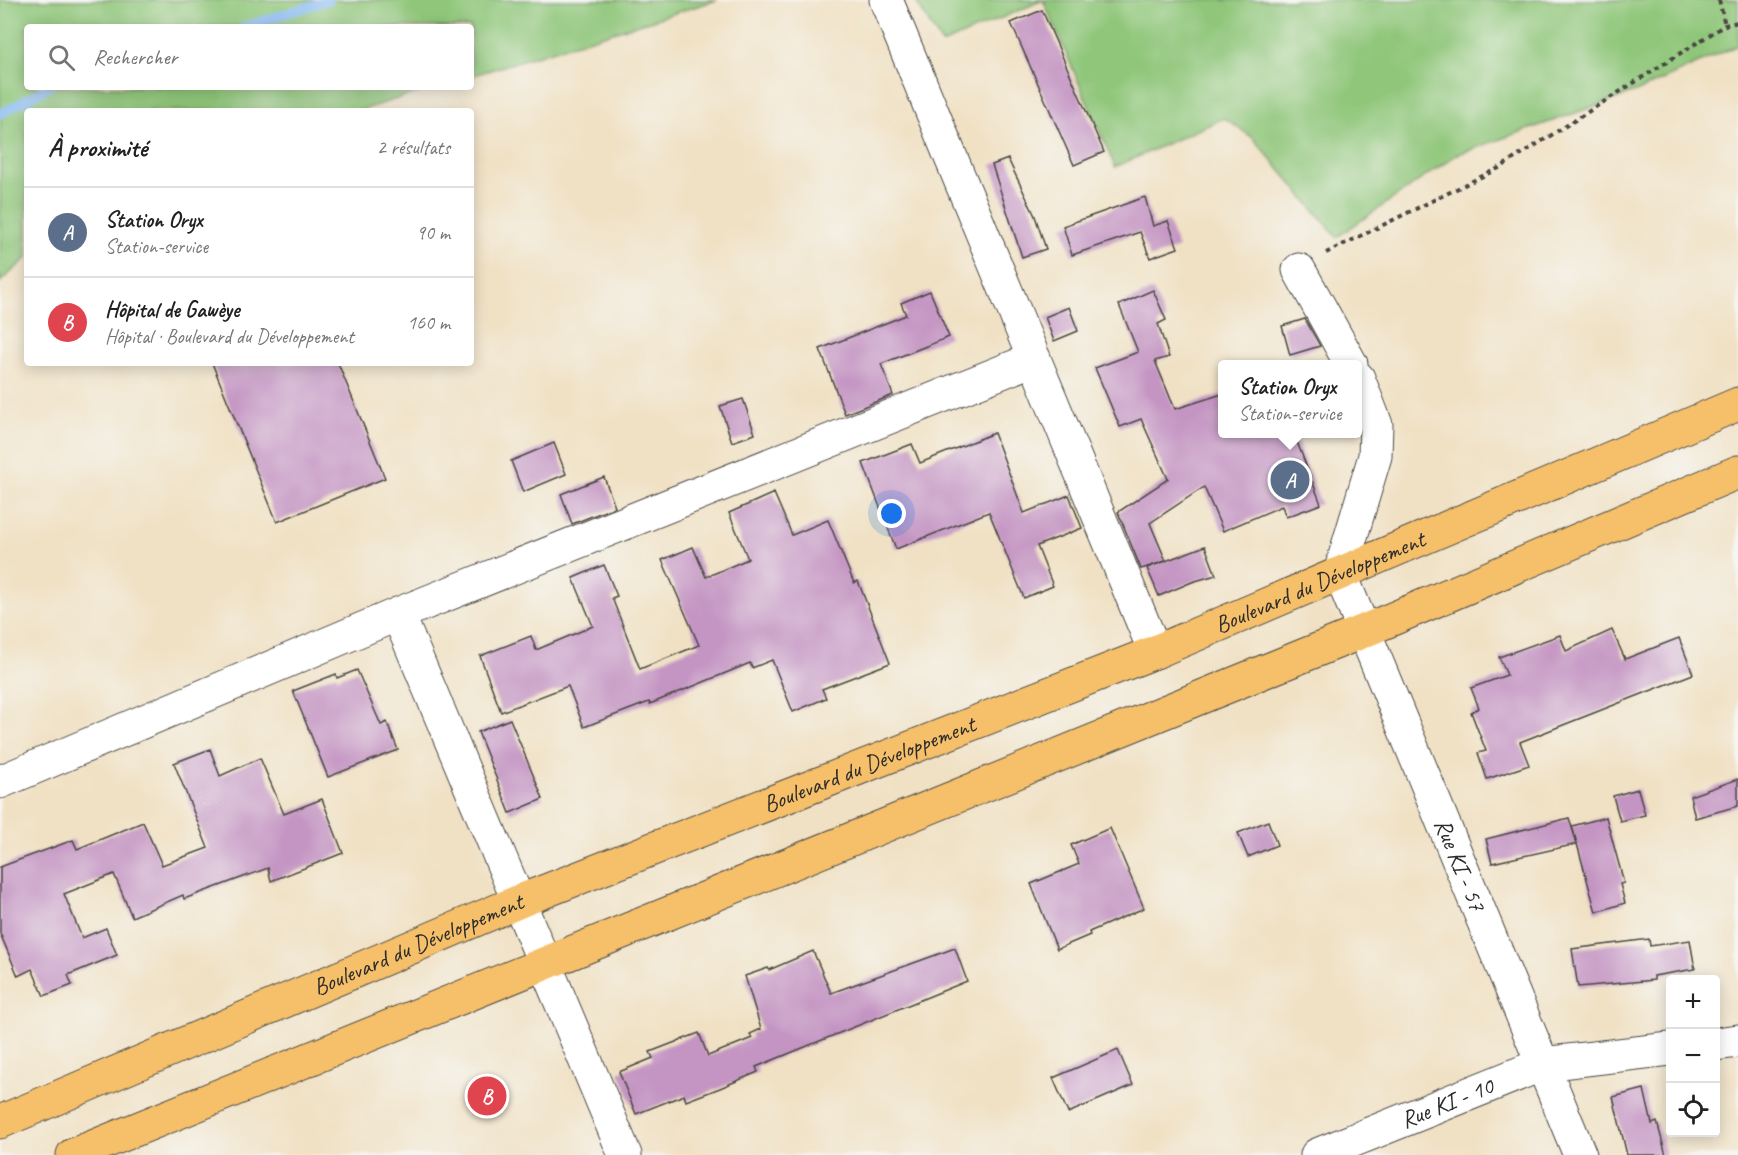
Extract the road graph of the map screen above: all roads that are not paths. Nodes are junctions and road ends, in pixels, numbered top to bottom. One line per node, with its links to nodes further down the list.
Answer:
1 (886, 0): 3 (street)
2 (1299, 270): 4 (street)
3 (1034, 359): 9 (street); 11 (street)
4 (1349, 360)
5 (1362, 388): 8 (street)
6 (1738, 404): 8 (highway, Boulevard du Développement)
7 (1738, 472): 10 (highway)
8 (1340, 573): 10 (street, Rue KI - 57); 11 (highway, Boulevard du Développement)
9 (398, 614): 12 (street); 13 (street)
10 (1364, 631): 14 (highway); 18 (street, Rue KI - 57)
11 (1155, 652): 13 (highway, Boulevard du Développement)
12 (0, 782)
13 (520, 901): 14 (street); 19 (highway, Boulevard du Développement)
14 (546, 963): 20 (highway); 21 (street)
15 (1738, 1041): 16 (street)
16 (1720, 1043)
17 (1666, 1050): 18 (street, Rue KI - 10)
18 (1543, 1064): 22 (street, Rue KI - 10); 23 (street, Rue KI - 57)
19 (0, 1122)
20 (73, 1155)
21 (625, 1155)
22 (1317, 1155)
23 (1580, 1155)

